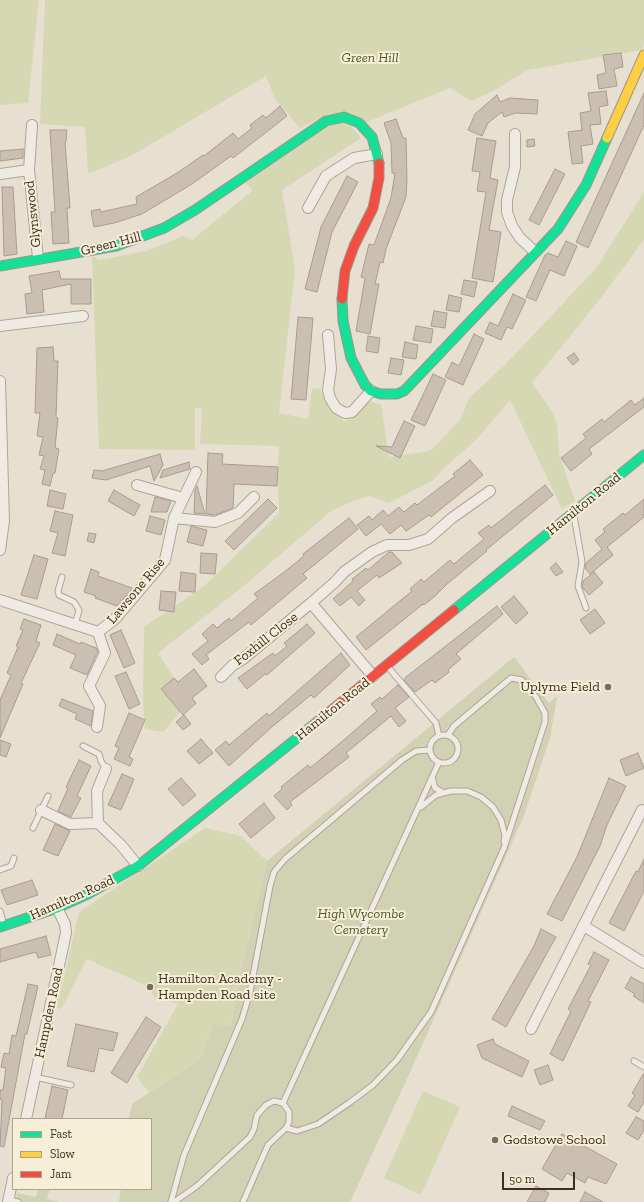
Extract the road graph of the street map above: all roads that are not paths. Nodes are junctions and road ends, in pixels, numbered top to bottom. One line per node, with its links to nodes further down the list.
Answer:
1 (644, 57): 8 (street)
2 (32, 125): 5 (street, Glynswood)
3 (515, 134): 8 (street)
4 (377, 154): 7 (street); 9 (street, Green Hill); 15 (street, Green Hill)
5 (29, 170): 6 (street, Glynswood); 9 (street, Glynswood)
6 (0, 174)
7 (308, 208)
8 (535, 252): 15 (street)
9 (38, 258): 10 (street, Green Hill)
10 (0, 266)
11 (83, 316): 12 (street)
12 (0, 326)
13 (328, 335): 15 (street)
14 (0, 381): 24 (street)
15 (371, 391)
16 (644, 455): 22 (street, Hamilton Road)
17 (196, 472): 21 (street, Lawsone Rise)
18 (137, 485): 21 (street)
19 (490, 491): 27 (street, Foxhill Close)
20 (254, 497): 23 (street)
21 (183, 498): 23 (street, Lawsone Rise)
22 (573, 513): 28 (lane); 31 (street, Hamilton Road)
23 (174, 518): 30 (street, Lawsone Rise)
24 (0, 550)
25 (62, 577): 29 (lane)
26 (0, 600): 29 (street, Lawsone Rise)
27 (311, 603): 32 (street, Foxhill Close); 33 (street, Foxhill Close)
28 (586, 608)
29 (75, 624): 30 (street, Lawsone Rise)
30 (98, 632): 34 (street)
31 (386, 665): 32 (street, Hamilton Road); 36 (lane)
32 (373, 676): 53 (street, Hamilton Road)
33 (221, 677)
34 (97, 727)
35 (448, 735): 36 (lane); 39 (lane); 48 (lane)
36 (439, 736): 38 (lane)
37 (83, 746): 40 (lane)
38 (430, 750): 39 (lane); 70 (lane)
39 (439, 762): 41 (lane)
40 (106, 769): 49 (street)
41 (432, 776): 42 (lane); 46 (lane)
42 (444, 793): 46 (lane); 47 (lane)
43 (48, 796): 44 (lane)
44 (41, 810): 49 (street); 50 (lane)
45 (642, 810): 57 (street)
46 (415, 814): 65 (lane)
47 (502, 822): 48 (lane); 51 (lane)
48 (513, 822): 51 (lane)
49 (98, 823): 53 (street)
50 (33, 828)
51 (503, 852): 67 (lane)
52 (14, 858): 54 (lane)
53 (138, 866): 55 (street, Hamilton Road)
54 (0, 870)
55 (57, 908): 58 (street, Hamilton Road); 63 (street, Hampden Road)
56 (0, 911): 58 (lane)
57 (584, 926): 59 (street); 60 (street)
58 (2, 927)
59 (644, 963)
60 (531, 1029)
61 (634, 1061): 62 (lane)
62 (644, 1067)
63 (35, 1077): 64 (lane); 66 (street, Hampden Road)
64 (71, 1085)
65 (283, 1103): 67 (lane); 71 (lane)
66 (26, 1118)
67 (286, 1128): 72 (lane)
68 (12, 1190): 69 (street)
69 (11, 1201)
70 (171, 1202)
71 (174, 1202)
72 (242, 1202)

